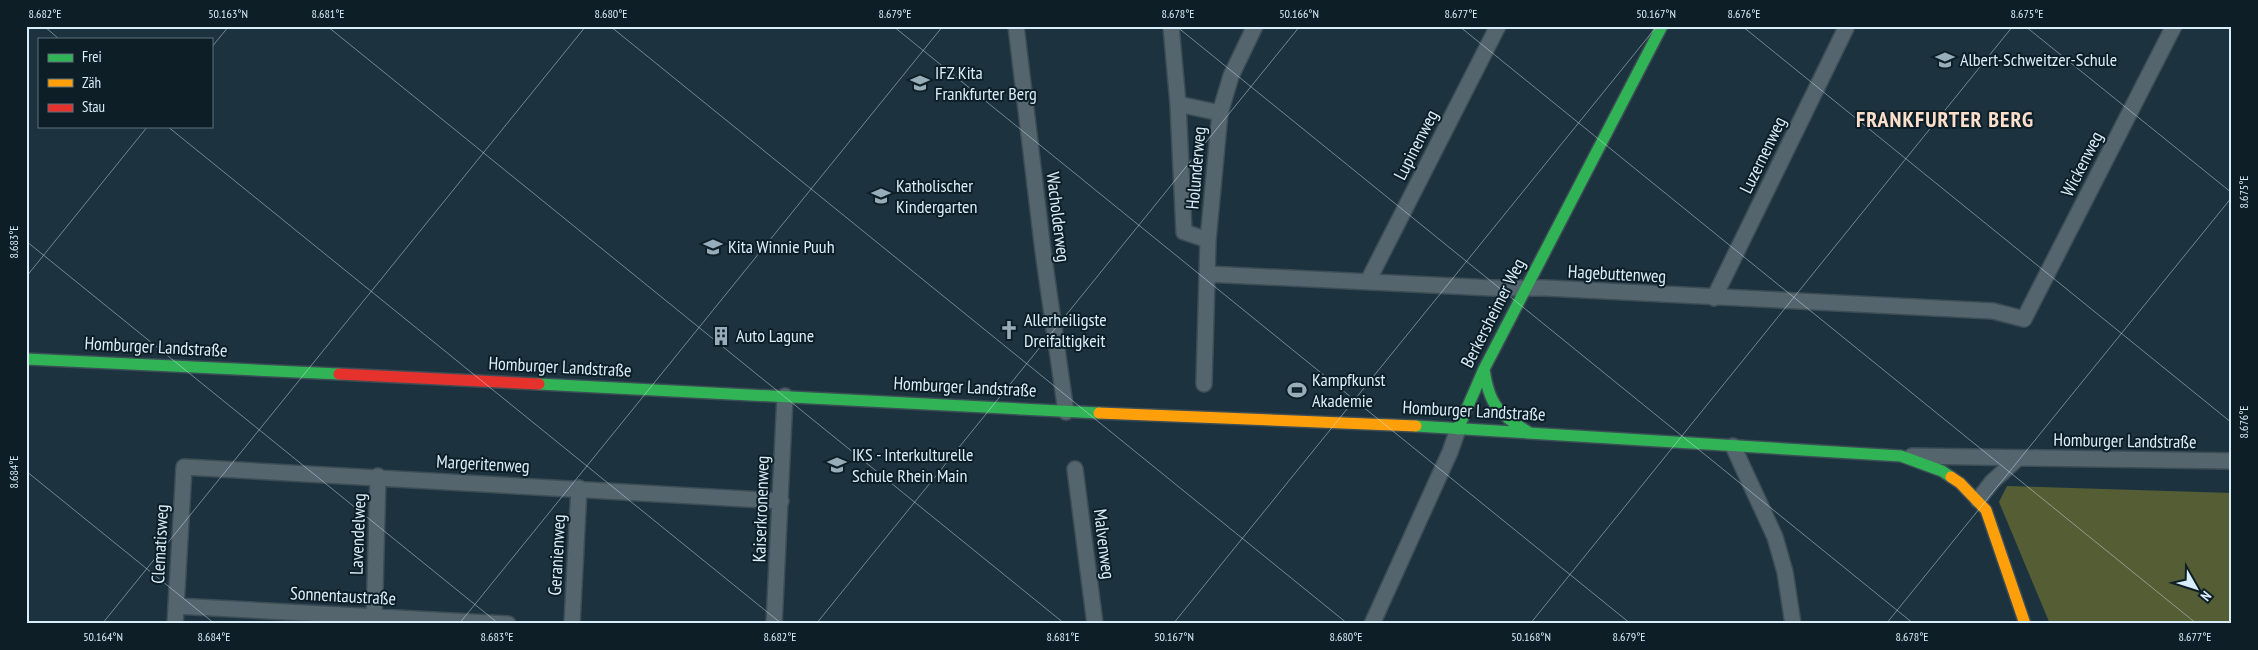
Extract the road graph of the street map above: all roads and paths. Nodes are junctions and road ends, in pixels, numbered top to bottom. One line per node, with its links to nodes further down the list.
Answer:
1 (1016, 26): 20 (street, Wacholderweg)
2 (1172, 26): 8 (street, Holunderweg)
3 (1255, 26): 9 (street)
4 (1498, 26): 12 (street, Lupinenweg)
5 (1662, 26): 13 (street, Berkersheimer Weg)
6 (2174, 26): 15 (street, Wickenweg)
7 (1846, 28): 14 (street, Luzernenweg)
8 (1178, 104): 9 (street, Holunderweg); 10 (street, Holunderweg)
9 (1220, 113): 10 (street, Holunderweg)
10 (1208, 240): 11 (street, Holunderweg)
11 (1208, 274): 12 (street, Hagebuttenweg); 18 (street, Holunderweg)
12 (1368, 282): 13 (street, Hagebuttenweg)
13 (1528, 288): 14 (street, Hagebuttenweg); 17 (street, Berkersheimer Weg)
14 (1714, 298): 15 (street, Hagebuttenweg)
15 (2024, 319)
16 (26, 359): 19 (street, Homburger Landstraße)
17 (1484, 369): 21 (street, Berkersheimer Weg); 22 (street)
18 (1204, 384)
19 (784, 396): 20 (street, Homburger Landstraße); 32 (street, Kaiserkronenweg)
20 (1066, 412): 21 (street, Homburger Landstraße)
21 (1458, 429): 22 (street, Homburger Landstraße); 40 (street, Berkersheimer Weg)
22 (1528, 432): 23 (street, Homburger Landstraße)
23 (1733, 446): 24 (street, Homburger Landstraße); 41 (street)
24 (1901, 456): 25 (street, Homburger Landstraße); 31 (street, Homburger Landstraße)
25 (2017, 459): 26 (street, Homburger Landstraße); 31 (street)
26 (2232, 461)
27 (184, 467): 29 (street, Margeritenweg); 33 (street, Clematisweg)
28 (1076, 469): 39 (street, Malvenweg)
29 (378, 476): 30 (street, Margeritenweg); 34 (street, Lavendelweg)
30 (579, 488): 32 (street, Margeritenweg); 37 (street, Geranienweg)
31 (1978, 500): 42 (street, Homburger Landstraße)
32 (780, 501): 38 (street, Kaiserkronenweg)
33 (176, 606): 34 (street, Sonnentaustraße); 35 (street, Clematisweg)
34 (374, 620): 36 (street, Sonnentaustraße)
35 (175, 624)
36 (508, 624)
37 (572, 624)
38 (774, 624)
39 (1096, 624)
40 (1372, 624)
41 (1793, 624)
42 (2025, 624)

